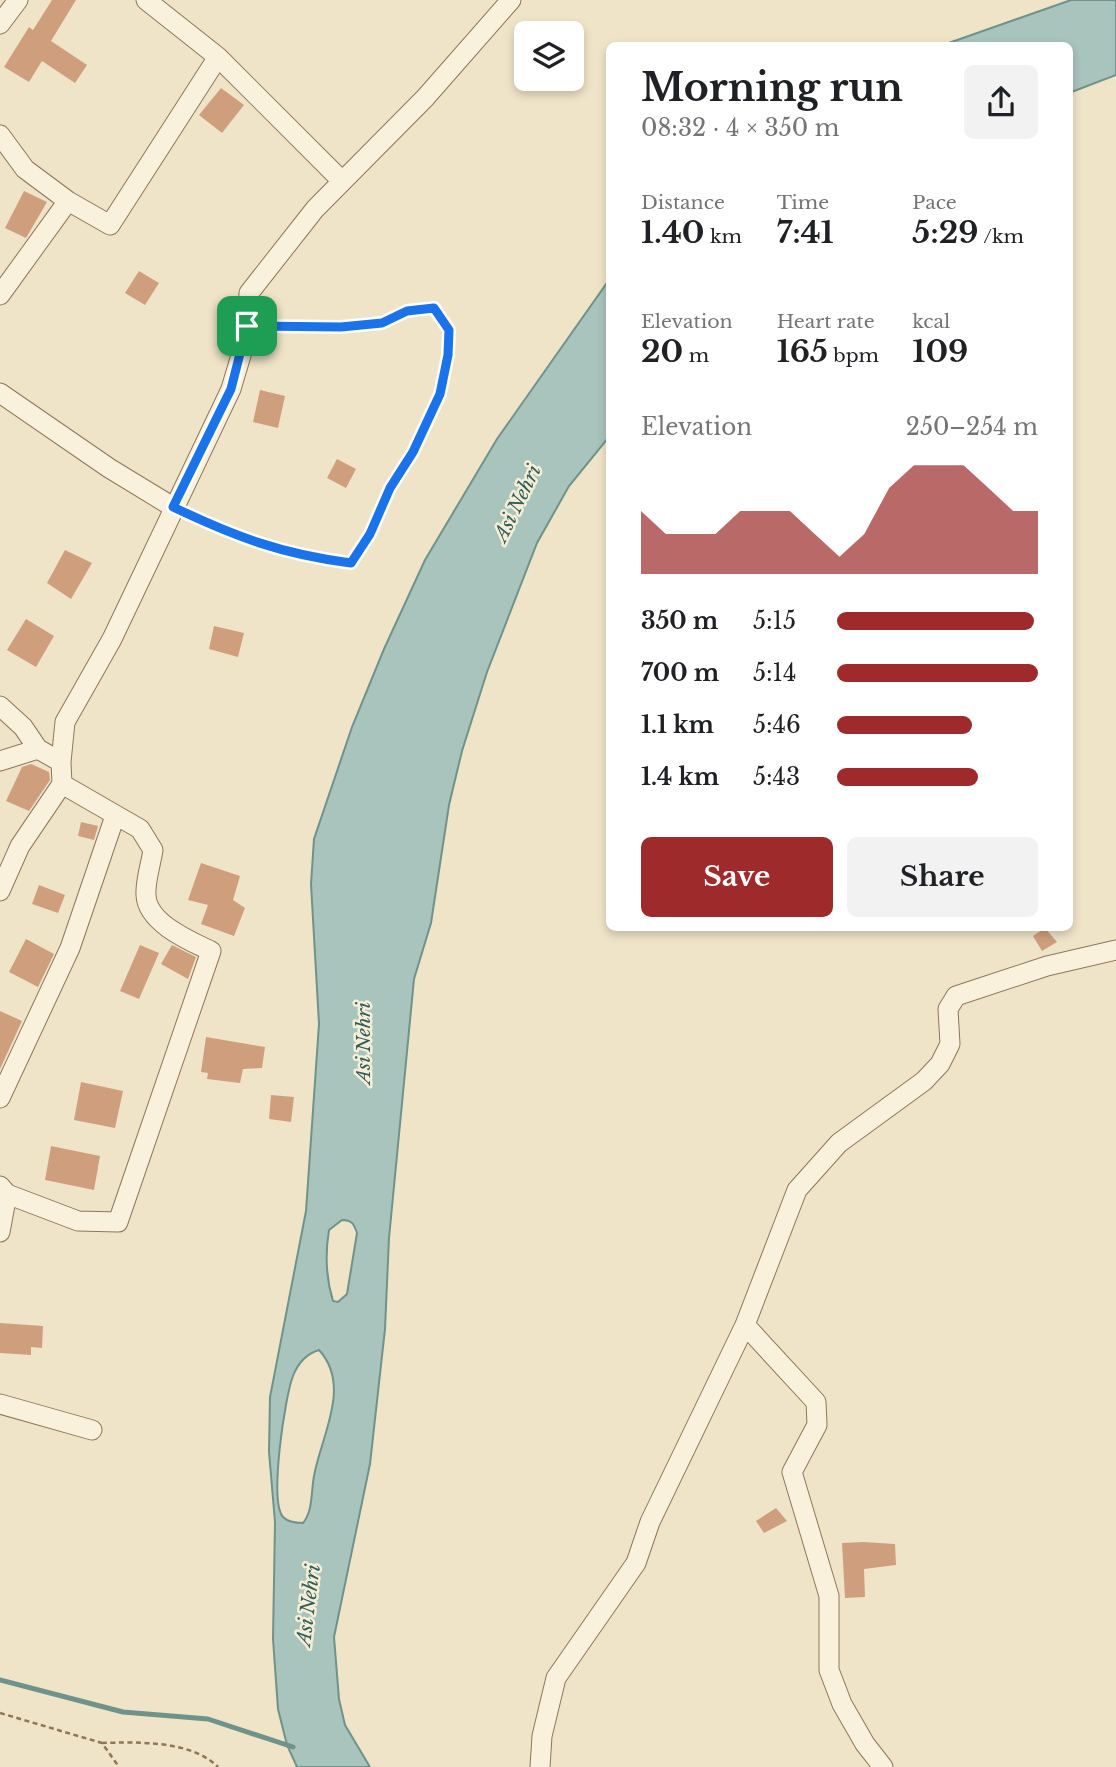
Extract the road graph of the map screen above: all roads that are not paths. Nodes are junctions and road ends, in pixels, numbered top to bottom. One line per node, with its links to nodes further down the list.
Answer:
1 (18, 0): 4 (street)
2 (146, 0): 5 (street)
3 (511, 0): 7 (street)
4 (0, 24)
5 (218, 57): 7 (street); 8 (street)
6 (0, 135): 8 (street)
7 (342, 181): 11 (street)
8 (68, 201): 9 (street)
9 (0, 295)
10 (0, 393): 11 (street)
11 (173, 507): 15 (street)
12 (0, 706): 13 (street)
13 (38, 749): 14 (street); 15 (street)
14 (0, 761)
15 (61, 762): 16 (street)
16 (62, 784): 17 (street); 18 (street)
17 (115, 816): 20 (street); 21 (street)
18 (0, 891)
19 (1116, 950): 23 (street)
20 (0, 1098)
21 (3, 1190): 22 (street)
22 (0, 1232)
23 (744, 1325): 26 (street); 27 (street)
24 (0, 1404): 25 (street)
25 (92, 1430)
26 (540, 1767)
27 (883, 1767)

